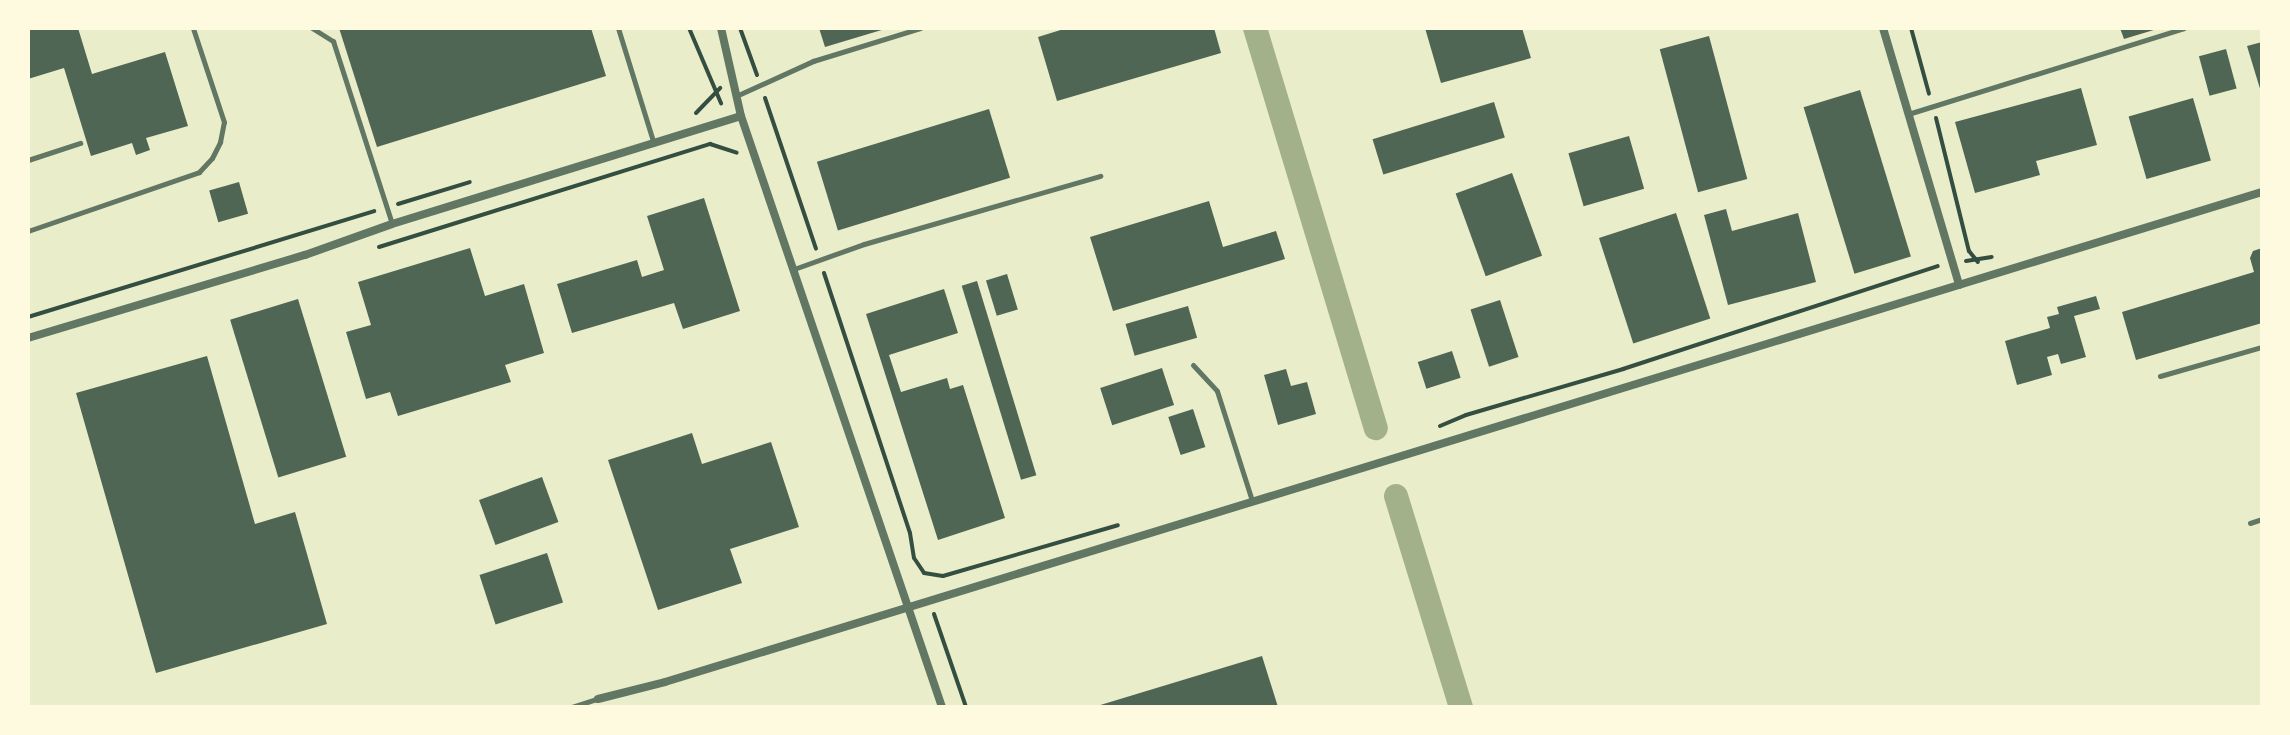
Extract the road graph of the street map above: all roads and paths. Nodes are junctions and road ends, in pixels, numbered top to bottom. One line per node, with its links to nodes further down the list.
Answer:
1 (193, 28): 24 (lane)
2 (312, 28): 23 (lane)
3 (618, 28): 18 (lane)
4 (689, 28): 12 (path)
5 (721, 28): 13 (street)
6 (740, 28): 11 (path)
7 (920, 28): 11 (lane)
8 (1883, 28): 15 (street)
9 (1911, 28): 14 (path)
10 (2184, 28): 14 (lane)
11 (761, 87): 13 (lane); 27 (path)
12 (715, 90)
13 (735, 97): 16 (street)
14 (1933, 106): 15 (lane); 29 (path)
15 (1908, 114): 28 (street)
16 (741, 116): 18 (street); 30 (street)
17 (80, 143): 20 (lane)
18 (654, 144): 23 (street)
19 (740, 155): 25 (path)
20 (28, 160)
21 (1100, 176): 27 (lane)
22 (2262, 192): 31 (street)
23 (392, 224): 33 (street)
24 (28, 231)
25 (370, 249)
26 (2005, 254): 29 (path)
27 (820, 260): 30 (lane); 42 (path)
28 (1950, 261): 29 (path); 32 (street); 37 (path)
29 (1977, 261): 31 (path)
30 (793, 270): 44 (street)
31 (1986, 277): 32 (street)
32 (1959, 285): 38 (street)
33 (28, 338)
34 (2262, 347): 36 (lane)
35 (1193, 365): 38 (lane)
36 (2160, 376)
37 (1427, 432)
38 (1252, 502): 43 (street)
39 (2262, 519): 41 (lane)
40 (1128, 522): 42 (path)
41 (2250, 523)
42 (924, 573): 43 (path)
43 (931, 600): 44 (street); 48 (path)
44 (908, 608): 45 (street); 47 (street)
45 (598, 699): 46 (lane)
46 (572, 707)
47 (942, 707)
48 (966, 707)

